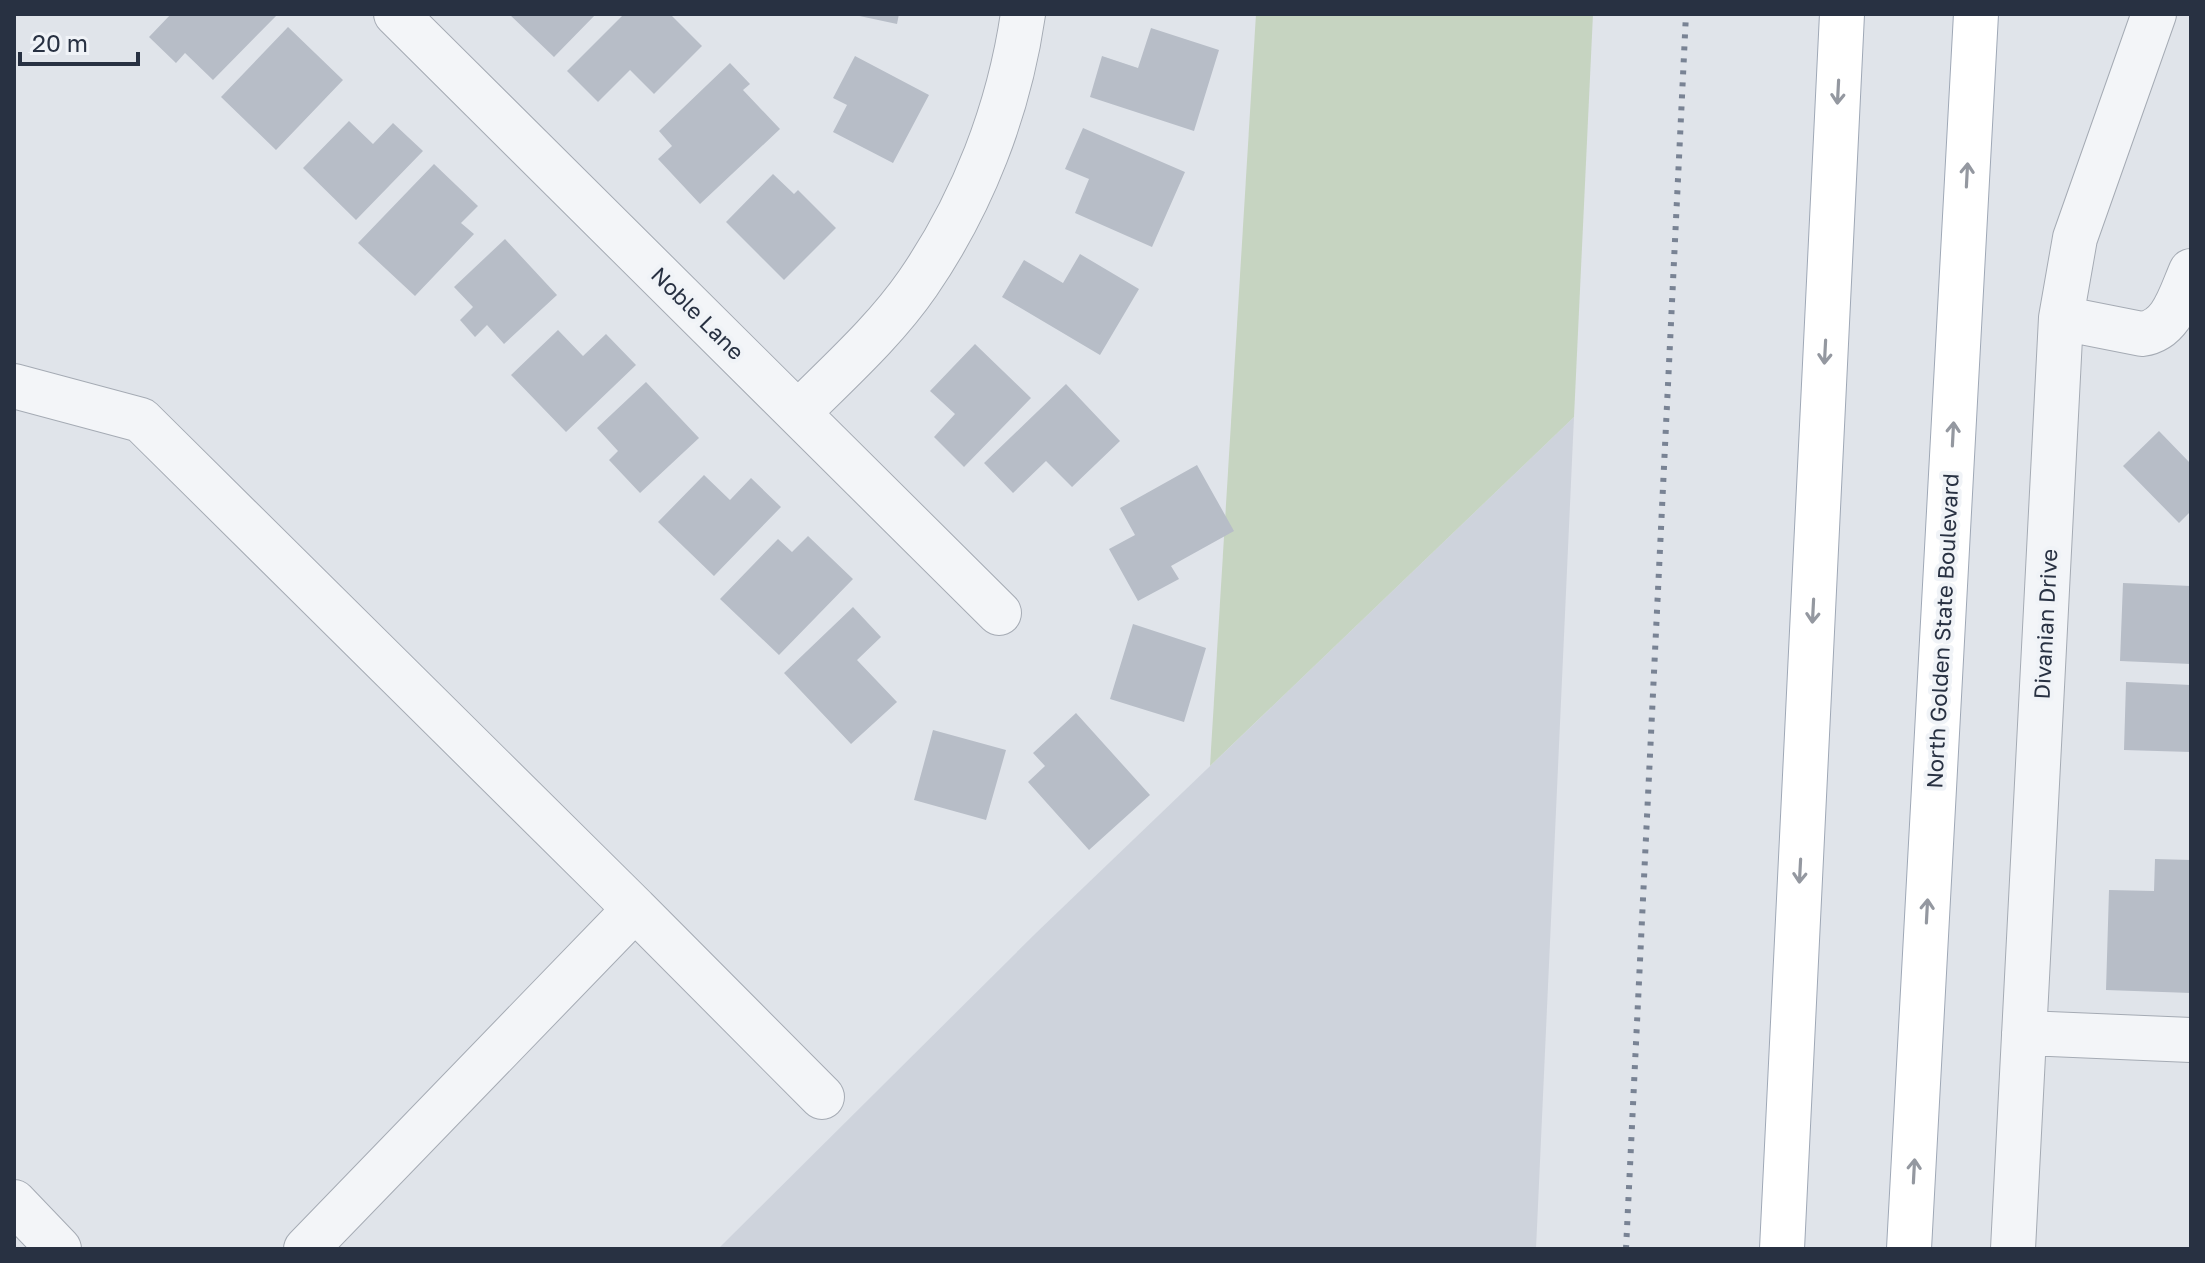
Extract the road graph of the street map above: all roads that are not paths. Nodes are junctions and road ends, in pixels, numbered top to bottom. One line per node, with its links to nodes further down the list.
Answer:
1 (396, 14): 10 (street, Noble Lane)
2 (1023, 14): 10 (street)
3 (1842, 14): 20 (main road, one-way to 20)
4 (1976, 14): 11 (main road, North Golden State Boulevard, one-way to 4)
5 (2003, 14): 11 (main road)
6 (2154, 14): 8 (street, Divanian Drive)
7 (2191, 271): 8 (street)
8 (2061, 318): 14 (street, Divanian Drive)
9 (14, 386): 13 (street)
10 (798, 413): 12 (street, Noble Lane)
11 (1944, 596): 21 (main road, North Golden State Boulevard, one-way to 11)
12 (999, 613)
13 (635, 909): 16 (street); 19 (street)
14 (2024, 1033): 15 (street); 22 (street, Divanian Drive)
15 (2191, 1040)
16 (822, 1097)
17 (14, 1202): 18 (street)
18 (59, 1249)
19 (306, 1249)
20 (1782, 1249)
21 (1909, 1249)
22 (2013, 1249)

